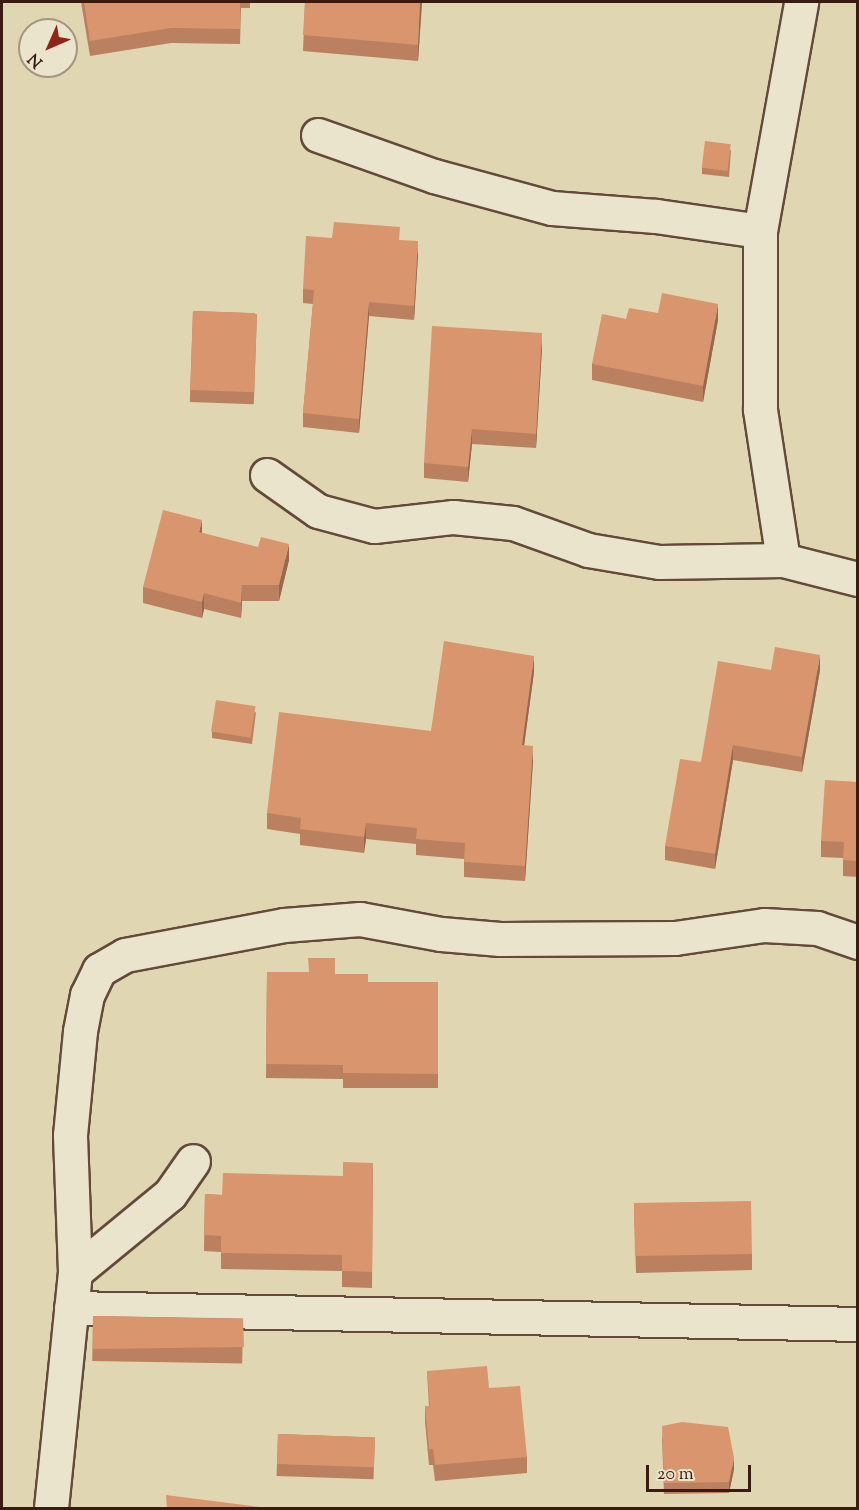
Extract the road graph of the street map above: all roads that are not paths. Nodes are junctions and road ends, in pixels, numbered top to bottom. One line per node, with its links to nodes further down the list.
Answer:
1 (801, 2): 3 (street)
2 (318, 135): 3 (street)
3 (760, 231): 5 (street)
4 (267, 475): 5 (street)
5 (783, 560): 6 (street)
6 (858, 579)
7 (858, 942): 9 (street)
8 (194, 1161): 9 (street)
9 (75, 1272): 10 (street)
10 (71, 1308): 11 (street); 12 (street)
11 (858, 1324)
12 (51, 1509)

